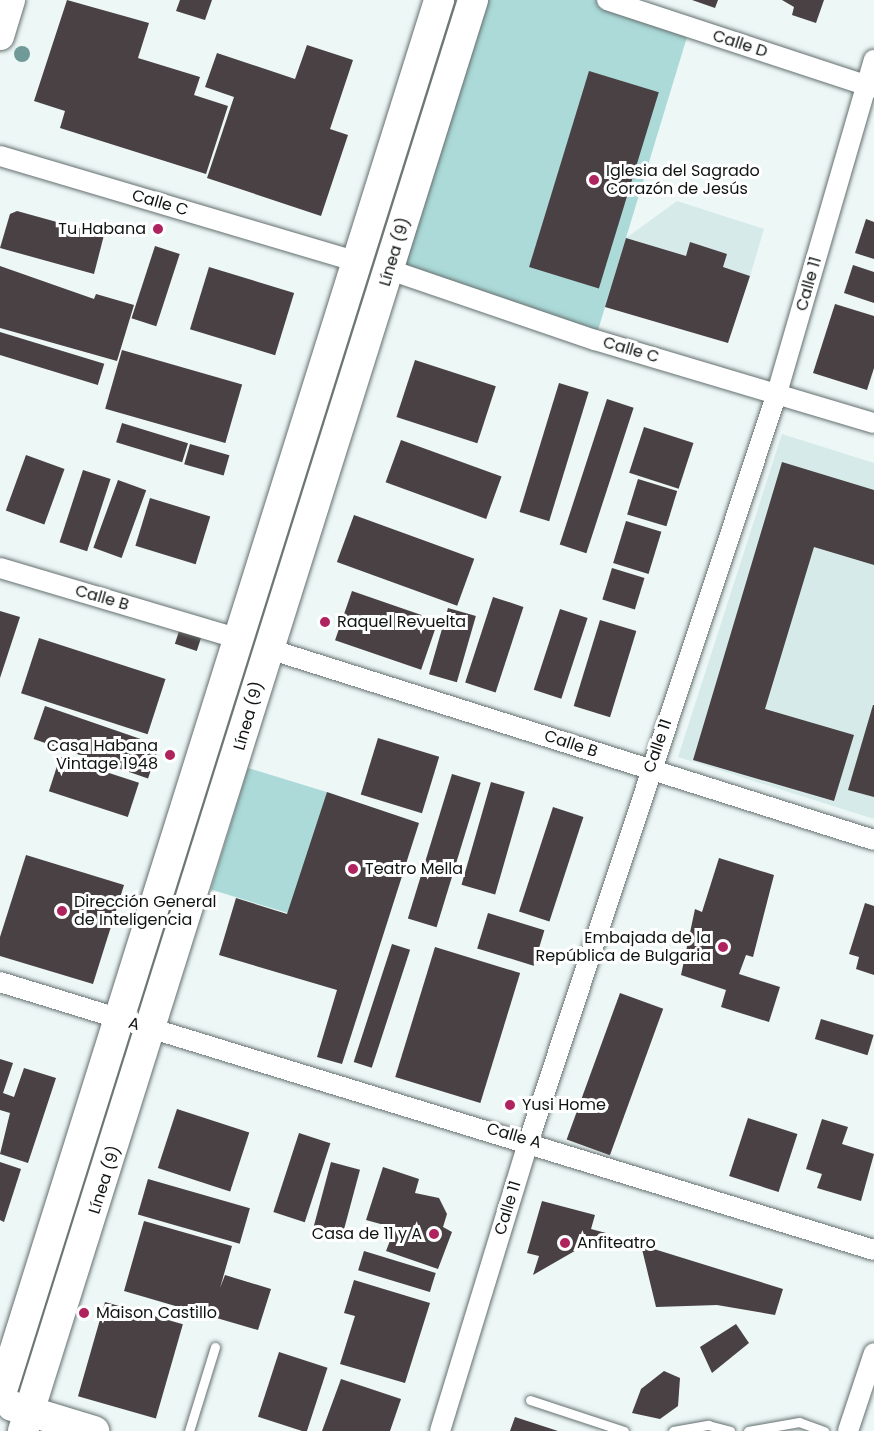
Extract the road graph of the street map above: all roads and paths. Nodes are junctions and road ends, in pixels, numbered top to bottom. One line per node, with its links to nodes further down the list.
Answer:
1 (11, 0): 5 (main road)
2 (439, 0): 9 (main road, Línea (9))
3 (473, 0): 10 (main road, Línea (9))
4 (607, 0): 7 (street, Calle D)
5 (0, 36)
6 (874, 60): 7 (street, Calle 11)
7 (870, 86): 11 (street, Calle 11)
8 (0, 156): 9 (street, Calle C)
9 (354, 261): 14 (main road, Línea (9))
10 (390, 270): 11 (street, Calle C); 15 (main road, Línea (9))
11 (777, 393): 12 (street, Calle C); 16 (street, Calle 11)
12 (874, 423)
13 (0, 568): 14 (street, Calle B)
14 (239, 639): 19 (main road, Línea (9))
15 (269, 649): 16 (street, Calle B); 20 (main road, Línea (9))
16 (650, 769): 17 (street, Calle B); 21 (street, Calle 11)
17 (874, 840)
18 (0, 982): 19 (street)
19 (115, 1019): 20 (street, A); 25 (main road, Línea (9))
20 (153, 1029): 21 (street, Calle A); 28 (main road, Línea (9))
21 (529, 1140): 22 (street, Calle A); 31 (street, Calle 11)
22 (874, 1250)
23 (215, 1347): 30 (lane)
24 (874, 1353): 37 (street)
25 (0, 1397)
26 (530, 1400): 32 (lane)
27 (0, 1403): 28 (main road)
28 (26, 1421): 29 (main road)
29 (94, 1431)
30 (189, 1431)
31 (440, 1431)
32 (624, 1431)
33 (673, 1431): 34 (lane)
34 (730, 1431)
35 (748, 1431): 36 (lane)
36 (824, 1431)
37 (848, 1431)

